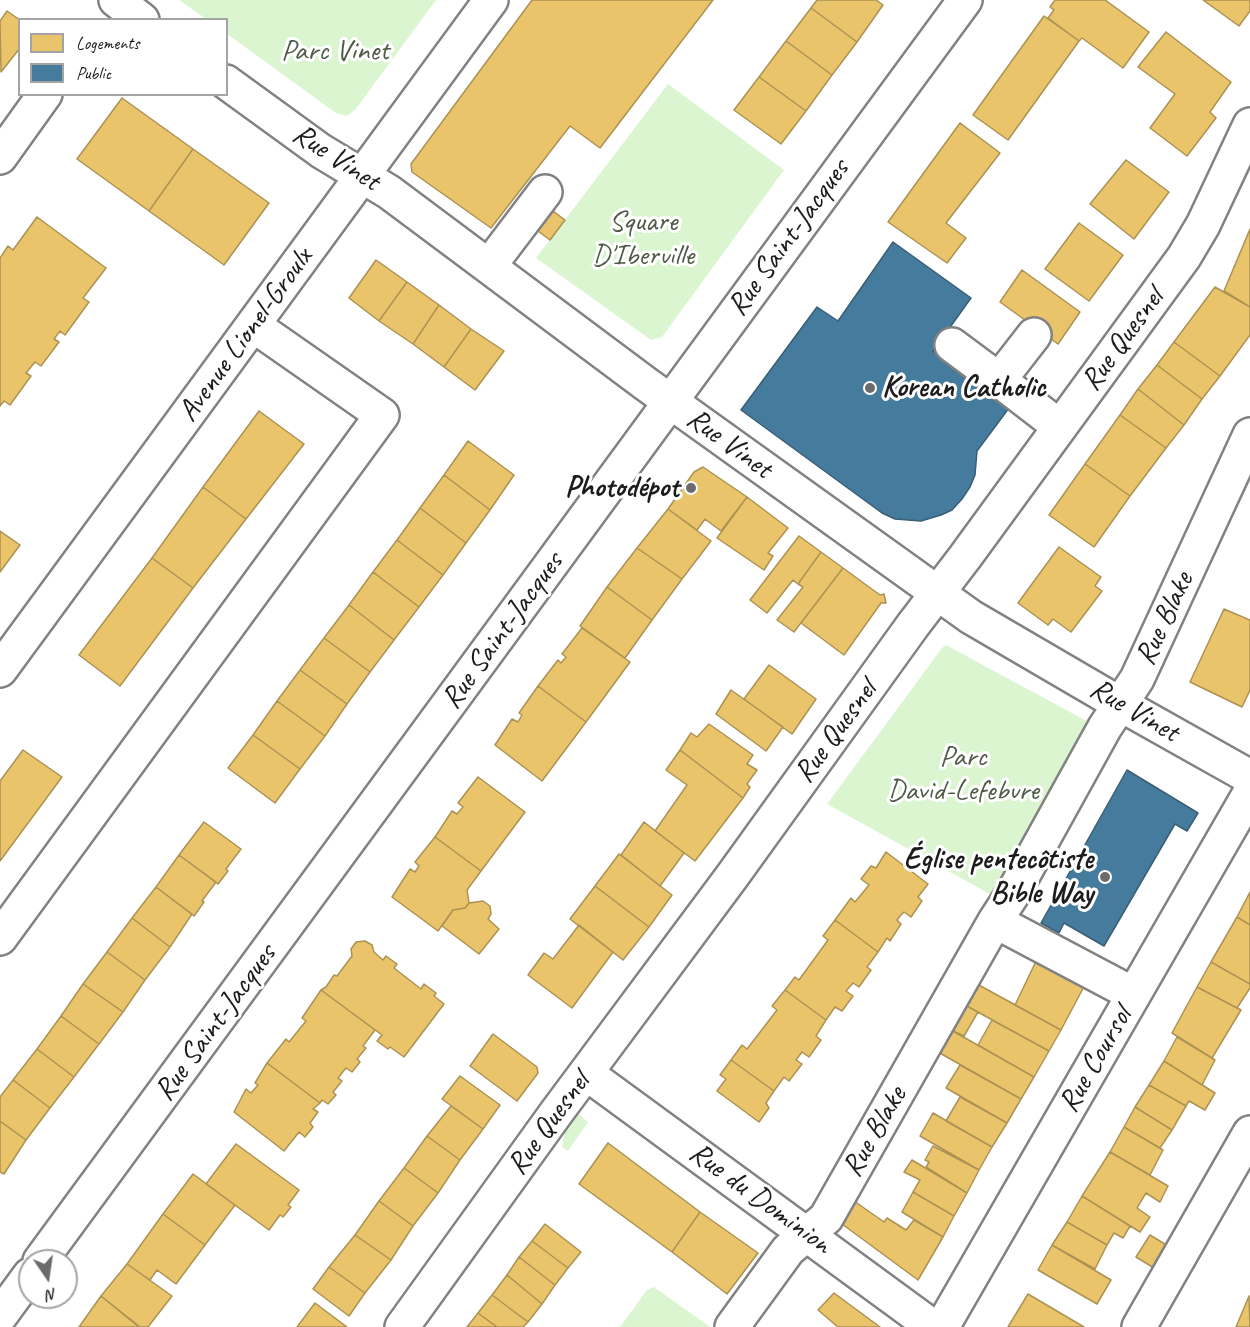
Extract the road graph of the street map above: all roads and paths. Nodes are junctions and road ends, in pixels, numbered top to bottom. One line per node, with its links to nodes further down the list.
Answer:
1 (115, 0): 4 (street); 5 (street)
2 (490, 0): 10 (street, Avenue Lionel-Groulx)
3 (964, 0): 17 (street, Rue Saint-Jacques)
4 (102, 18)
5 (139, 18)
6 (228, 83): 10 (street, Rue Vinet)
7 (44, 96): 9 (street)
8 (1250, 125): 18 (street, Rue Quesnel)
9 (0, 157)
10 (360, 176): 12 (street, Rue Vinet); 13 (street, Avenue Lionel-Groulx)
11 (545, 192): 12 (street)
12 (489, 266): 17 (street, Rue Vinet)
13 (253, 326): 21 (street, Avenue Lionel-Groulx); 26 (street)
14 (1034, 335): 16 (street)
15 (952, 345): 16 (street)
16 (999, 380): 18 (street)
17 (670, 401): 20 (street, Rue Vinet); 31 (street, Rue Saint-Jacques)
18 (1060, 427): 20 (street, Rue Quesnel)
19 (1250, 435): 22 (street, Rue Blake)
20 (938, 593): 22 (street, Rue Vinet); 28 (street, Rue Quesnel)
21 (0, 670)
22 (1120, 704): 23 (street, Rue Vinet); 25 (street, Rue Blake)
23 (1250, 777)
24 (1250, 793): 27 (street, Rue Coursol)
25 (995, 921): 27 (street); 30 (street, Rue Blake)
26 (0, 938)
27 (1133, 994): 37 (street, Rue Coursol)
28 (586, 1073): 30 (street, Rue du Dominion); 34 (street, Rue Quesnel)
29 (1250, 1133): 38 (street)
30 (807, 1233): 35 (street, Rue Blake); 36 (street, Rue du Dominion)
31 (49, 1249)
32 (18, 1291): 33 (street)
33 (0, 1316)
34 (402, 1327)
35 (732, 1327)
36 (933, 1327)
37 (942, 1327)
38 (1139, 1327)

